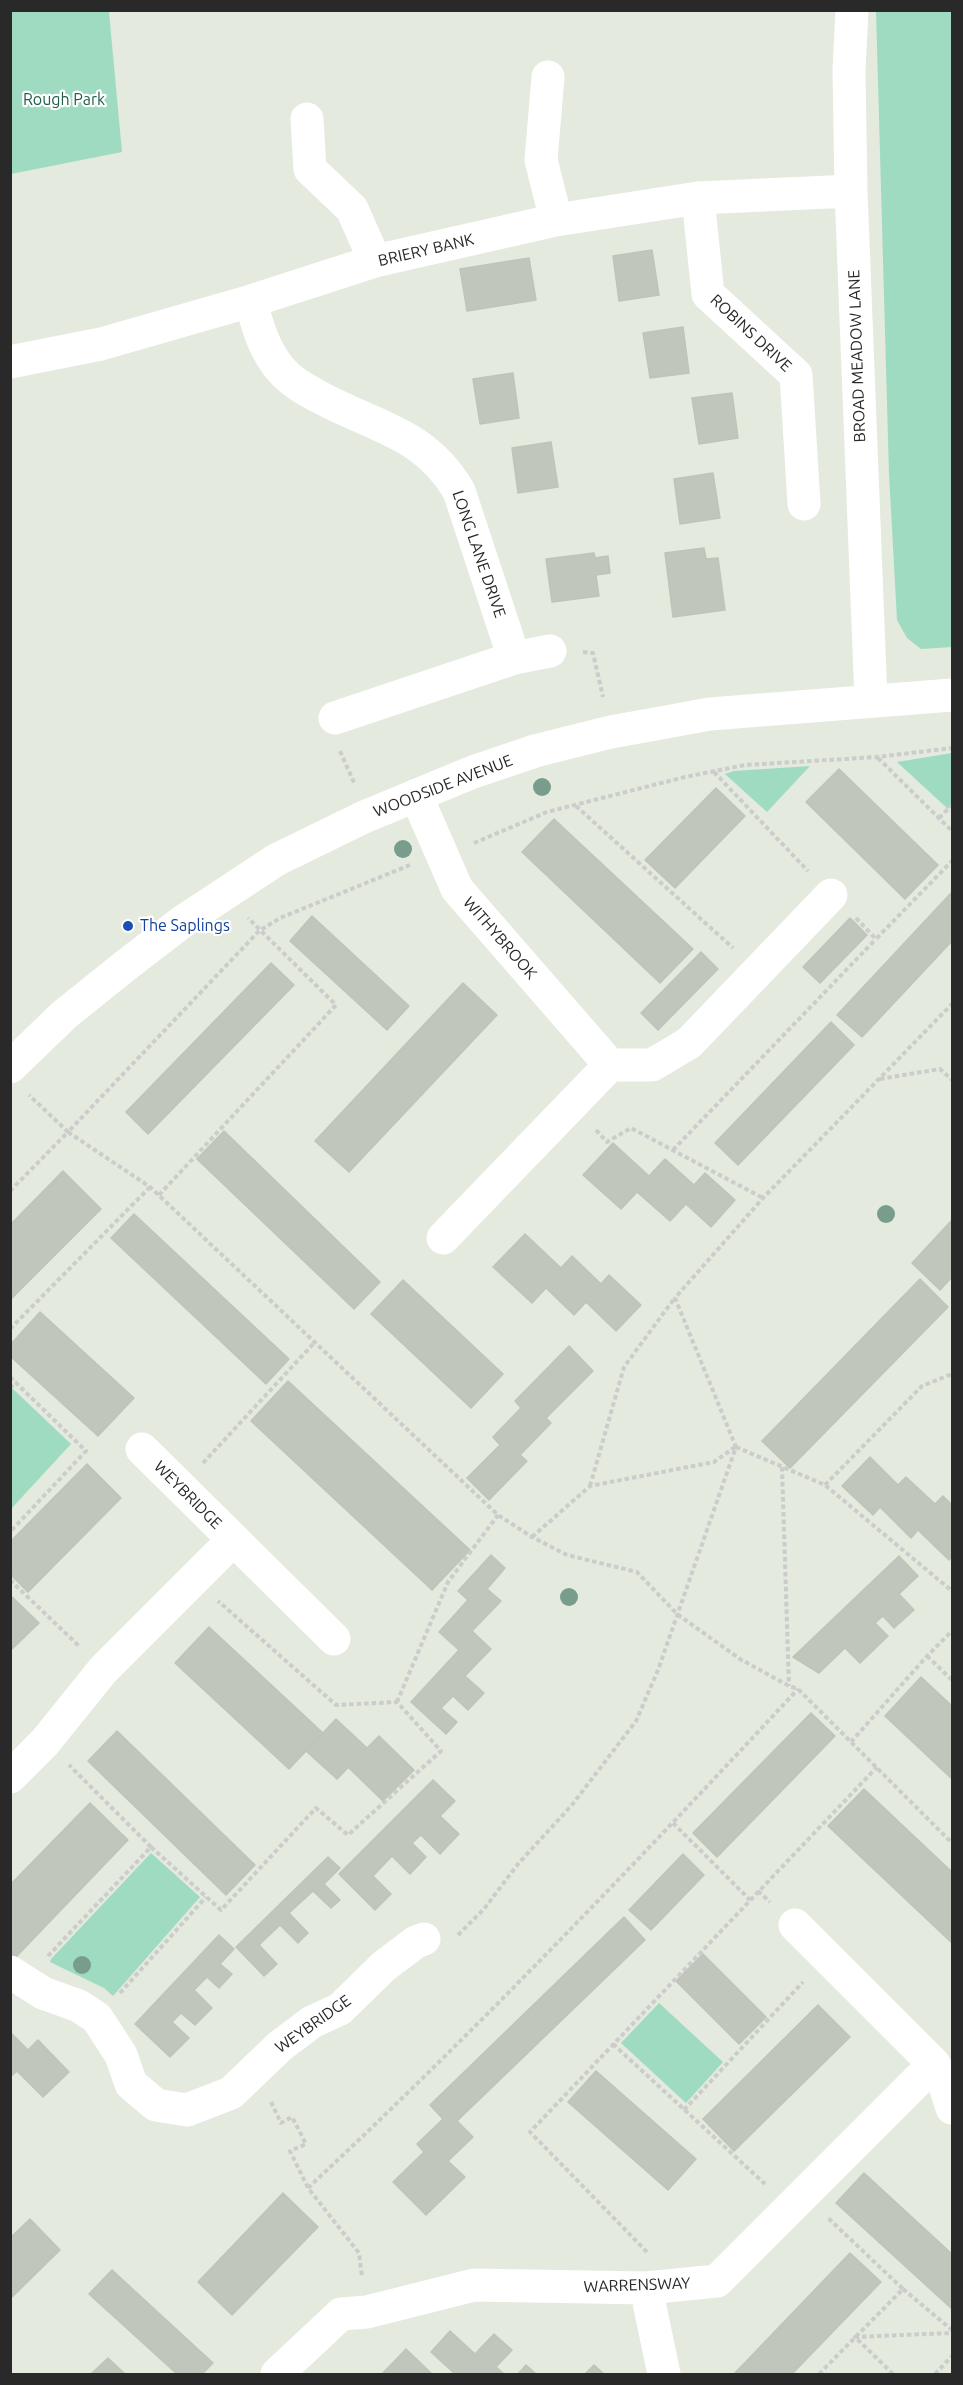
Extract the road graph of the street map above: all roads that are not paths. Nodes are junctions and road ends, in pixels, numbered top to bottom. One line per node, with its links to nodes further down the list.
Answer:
1 (852, 10): 4 (street, BROAD MEADOW LANE)
2 (548, 77): 6 (street)
3 (307, 120): 7 (street)
4 (851, 191): 5 (street, BRIERY BANK); 14 (street, BROAD MEADOW LANE)
5 (698, 198): 6 (street, BRIERY BANK); 10 (street, ROBINS DRIVE)
6 (556, 220): 7 (street, BRIERY BANK)
7 (375, 261): 8 (street, BRIERY BANK)
8 (251, 301): 9 (street, BRIERY BANK); 12 (street, LONG LANE DRIVE)
9 (10, 362)
10 (804, 504)
11 (550, 651): 12 (street)
12 (514, 658): 15 (street)
13 (952, 695): 14 (street, WOODSIDE AVENUE)
14 (871, 701): 16 (street, WOODSIDE AVENUE)
15 (334, 718)
16 (416, 795): 18 (street, WITHYBROOK); 19 (street, WOODSIDE AVENUE)
17 (831, 895): 18 (street)
18 (610, 1065): 20 (street)
19 (18, 1079)
20 (444, 1238)
21 (142, 1449): 22 (street, WEYBRIDGE)
22 (233, 1540): 23 (street, WEYBRIDGE); 24 (street, WEYBRIDGE)
23 (334, 1639)
24 (10, 1777)
25 (795, 1925): 28 (street)
26 (424, 1939): 27 (street, WEYBRIDGE)
27 (17, 1977)
28 (934, 2064): 29 (street); 30 (street, WARRENSWAY)
29 (952, 2108)
30 (646, 2288): 31 (street, WARRENSWAY); 32 (street)
31 (277, 2374)
32 (664, 2374)

